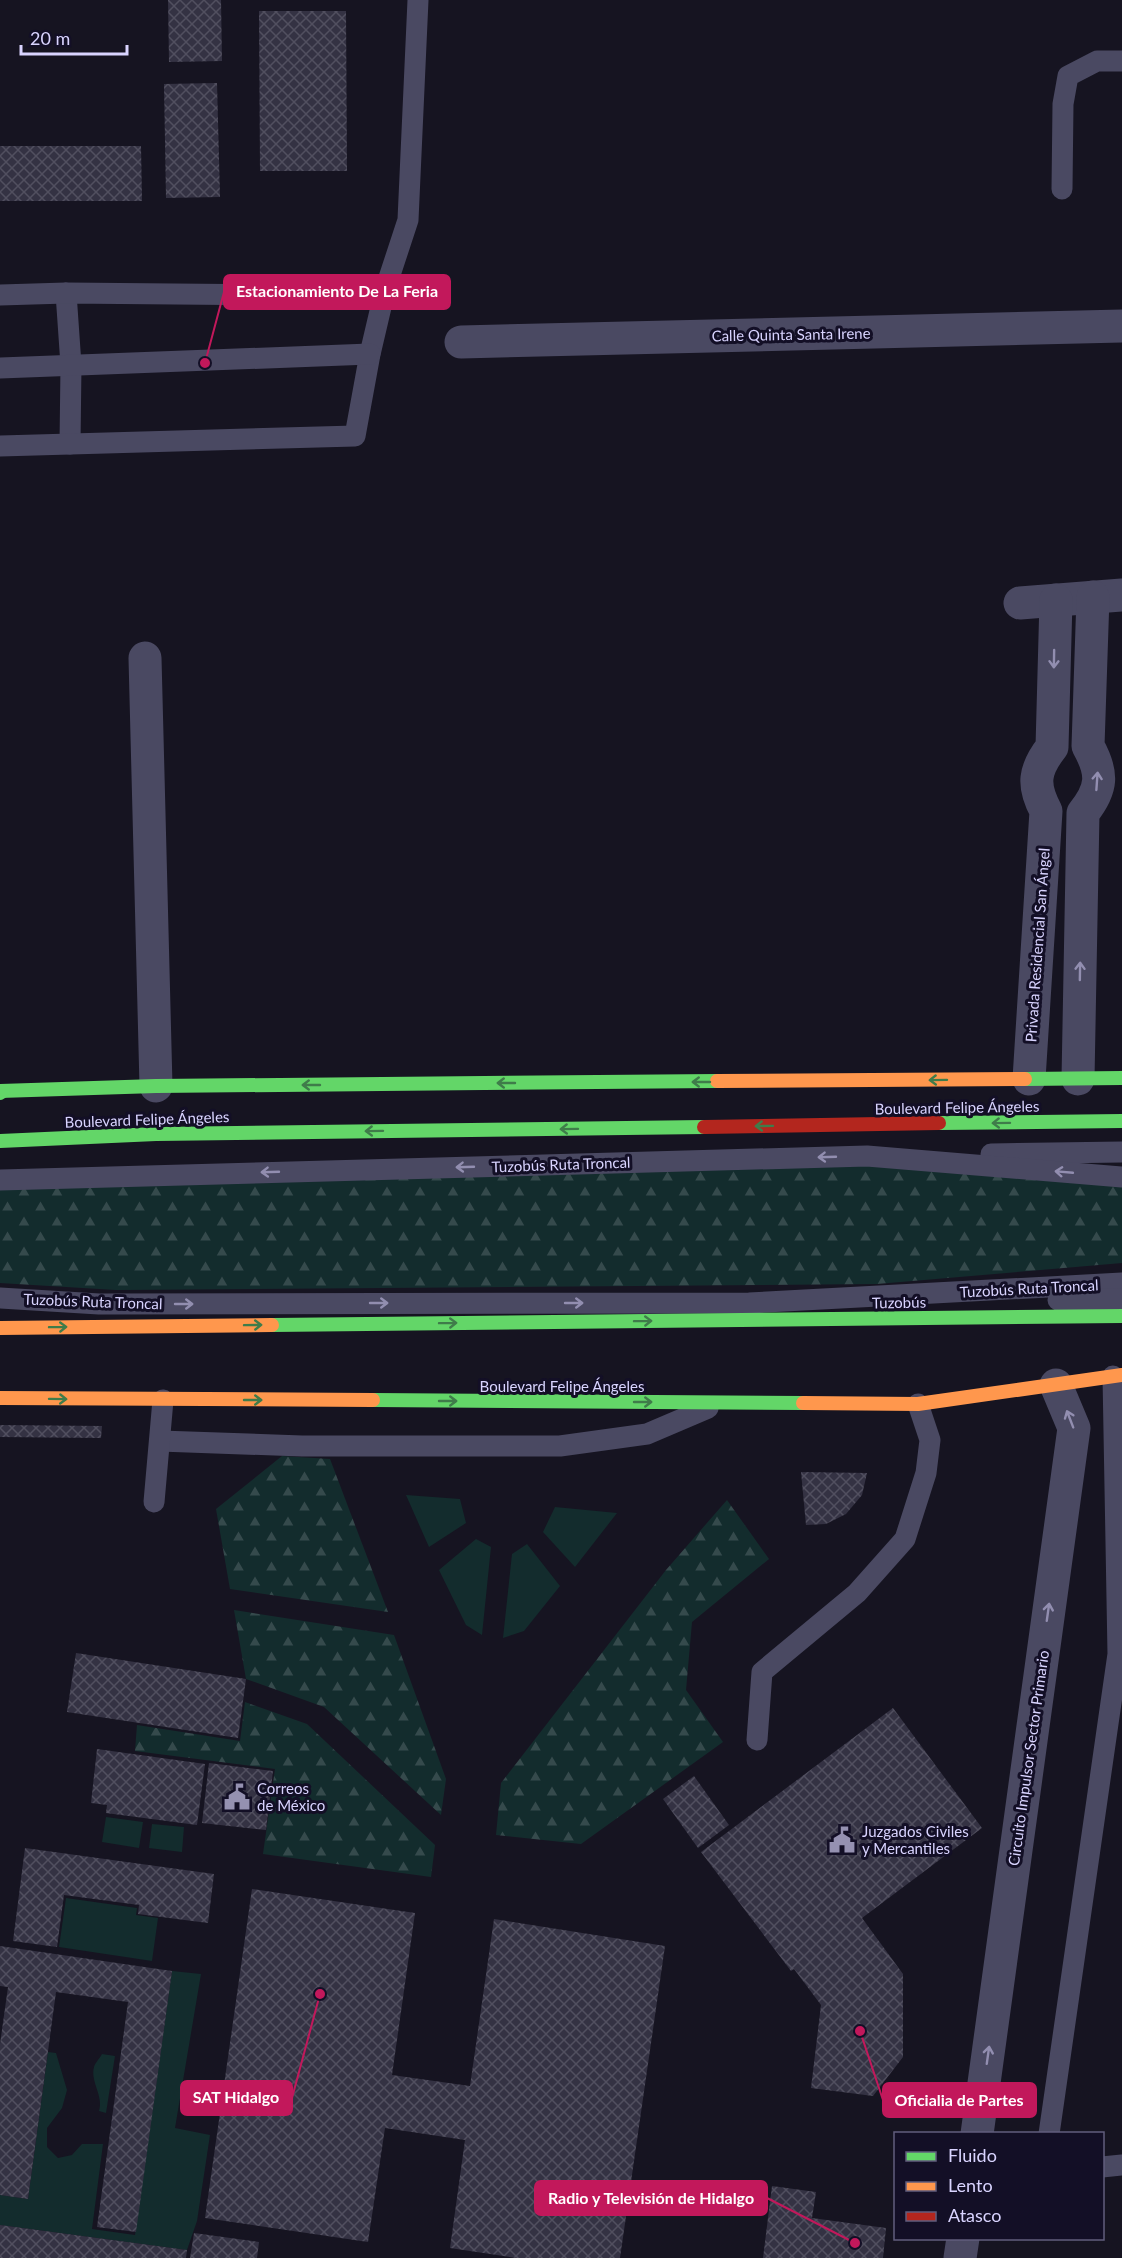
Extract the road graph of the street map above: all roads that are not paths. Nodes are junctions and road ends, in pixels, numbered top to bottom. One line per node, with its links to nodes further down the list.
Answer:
1 (418, 0): 4 (lane)
2 (1122, 61): 3 (lane)
3 (1062, 189)
4 (385, 290): 5 (lane); 9 (lane)
5 (66, 293): 6 (lane); 10 (lane)
6 (0, 294)
7 (1122, 326): 8 (street, Calle Quinta Santa Irene)
8 (460, 342)
9 (370, 354): 10 (lane); 12 (lane)
10 (71, 365): 11 (lane); 12 (lane)
11 (0, 368)
12 (70, 444): 13 (lane)
13 (0, 446)
14 (1108, 596): 15 (street); 18 (street)
15 (1056, 600): 16 (street); 19 (street, Privada Residencial San Ángel, one-way to 19)
16 (1020, 603)
17 (145, 658): 25 (street)
18 (1088, 746): 19 (street); 21 (street, one-way to 18)
19 (1052, 747): 20 (street, Privada Residencial San Ángel)
20 (1046, 811): 21 (street); 23 (street, Privada Residencial San Ángel)
21 (1083, 813): 24 (street, one-way to 21)
22 (1122, 1078): 24 (main road, Boulevard Felipe Ángeles)
23 (1029, 1079): 24 (main road, Boulevard Felipe Ángeles); 25 (main road, Boulevard Felipe Ángeles, one-way to 25)
24 (1078, 1079)
25 (156, 1086): 26 (main road, Boulevard Felipe Ángeles)
26 (1, 1091)
27 (1122, 1122): 28 (main road, Boulevard Felipe Ángeles, one-way to 28)
28 (0, 1141)
29 (1122, 1152): 30 (lane)
30 (867, 1156): 31 (lane, Tuzobús Ruta Troncal, one-way to 30); 32 (lane, Tuzobús Ruta Troncal, one-way to 32)
31 (1122, 1177)
32 (0, 1180)
33 (1122, 1283): 36 (lane, Tuzobús Ruta Troncal)
34 (0, 1298): 36 (lane, Tuzobús Ruta Troncal, one-way to 36)
35 (1122, 1299): 36 (lane, Tuzobús)
36 (749, 1303)
37 (1122, 1316): 38 (main road, one-way to 37)
38 (0, 1328)
39 (1117, 1376): 40 (main road, Boulevard Felipe Ángeles); 47 (lane)
40 (1056, 1385): 44 (main road, Boulevard Felipe Ángeles); 49 (street, Circuito Impulsor Sector Primario, one-way to 40)
41 (0, 1398): 42 (main road, Boulevard Felipe Ángeles, one-way to 42)
42 (163, 1400): 43 (main road, Boulevard Felipe Ángeles, one-way to 43); 45 (lane)
43 (719, 1403): 44 (main road, Boulevard Felipe Ángeles); 45 (lane)
44 (918, 1404): 48 (lane)
45 (159, 1441): 46 (lane)
46 (154, 1502)
47 (1120, 1657): 50 (lane)
48 (757, 1740)
49 (977, 2132)
50 (1049, 2132)
51 (1122, 2165): 52 (lane)
52 (1104, 2167)
53 (963, 2240): 54 (street)
54 (960, 2258)

